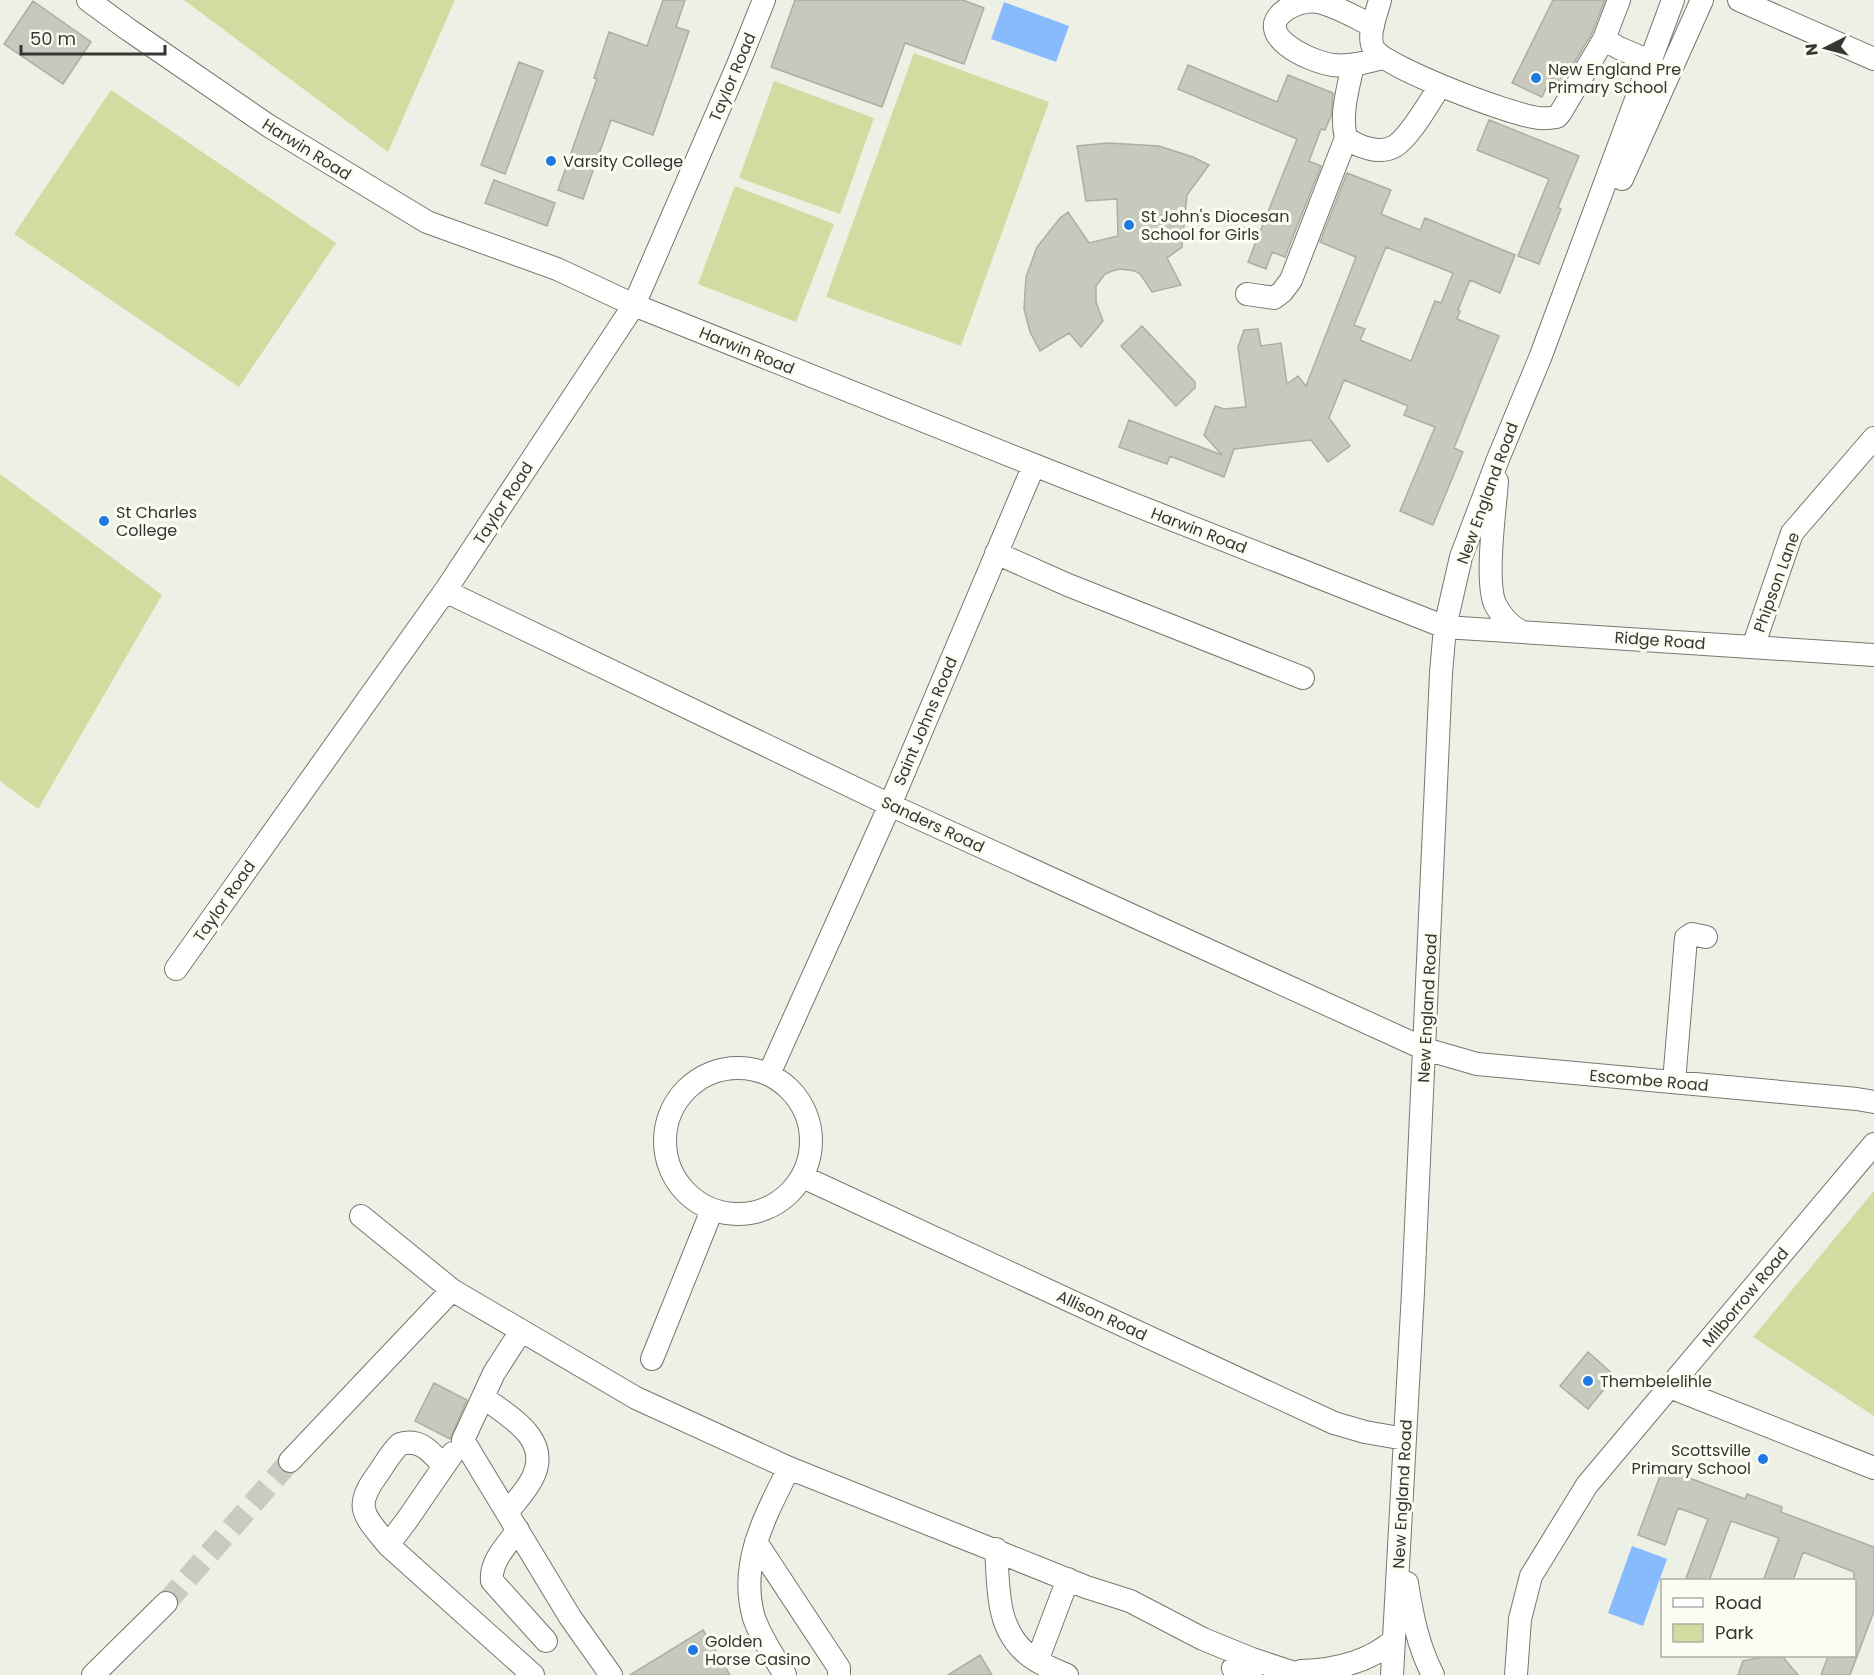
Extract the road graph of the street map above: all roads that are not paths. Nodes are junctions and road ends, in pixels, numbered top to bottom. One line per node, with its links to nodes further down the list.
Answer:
1 (88, 0): 19 (street, Harwin Road)
2 (764, 0): 19 (street, Taylor Road)
3 (1380, 0): 8 (street)
4 (1619, 0): 9 (street)
5 (1673, 0): 12 (street, New England Road)
6 (1702, 0): 15 (street, New England Road)
7 (1738, 0): 11 (street)
8 (1373, 26): 10 (street); 13 (street)
9 (1604, 39): 12 (street); 14 (street)
10 (1383, 58): 13 (street); 14 (street)
11 (1874, 58)
12 (1652, 62): 17 (street, New England Road)
13 (1353, 65): 16 (street)
14 (1440, 86): 16 (street)
15 (1645, 130): 17 (street); 20 (street, New England Road)
16 (1346, 138): 18 (street)
17 (1619, 147): 20 (street, New England Road)
18 (1247, 294)
19 (634, 305): 23 (street, Harwin Road); 25 (street, Taylor Road)
20 (1540, 358): 22 (street, New England Road)
21 (1874, 438): 28 (street, Phipson Lane)
22 (1498, 459): 26 (street, New England Road); 27 (street)
23 (1034, 465): 24 (street, Saint Johns Road); 26 (street, Harwin Road)
24 (996, 553): 30 (street); 31 (street, Saint Johns Road)
25 (445, 591): 31 (street, Sanders Road); 33 (street, Taylor Road)
26 (1445, 627): 27 (street, Ridge Road); 34 (street, New England Road)
27 (1520, 631): 28 (street, Ridge Road)
28 (1753, 647): 29 (street, Ridge Road)
29 (1874, 655)
30 (1303, 678)
31 (890, 805): 34 (street, Sanders Road); 35 (street, Saint Johns Road)
32 (1706, 937): 36 (street)
33 (176, 969)
34 (1425, 1049): 36 (street, Escombe Road); 47 (street, New England Road)
35 (769, 1074): 39 (street); 40 (street)
36 (1674, 1082): 37 (street, Escombe Road)
37 (1874, 1102)
38 (1874, 1144): 45 (street, Milborrow Road)
39 (803, 1177): 40 (street); 47 (street, Allison Road)
40 (712, 1210): 44 (street)
41 (361, 1216): 42 (street)
42 (452, 1290): 43 (street); 49 (street)
43 (521, 1331): 46 (street); 51 (street)
44 (652, 1359)
45 (1670, 1387): 52 (street); 75 (street, Milborrow Road)
46 (483, 1397): 48 (street); 53 (street)
47 (1405, 1439): 54 (street, New England Road)
48 (463, 1440): 50 (street); 53 (street)
49 (290, 1461)
50 (443, 1465): 56 (street); 56 (street)
51 (789, 1468): 55 (street); 57 (street)
52 (1874, 1468)
53 (512, 1522): 61 (street); 63 (street)
54 (1401, 1531): 62 (street, New England Road); 74 (street)
55 (756, 1542): 69 (street); 70 (street)
56 (388, 1545): 65 (street)
57 (996, 1549): 58 (street); 64 (street)
58 (1077, 1583): 60 (street); 64 (street); 66 (street)
59 (166, 1603): 67 (street)
60 (1121, 1616)
61 (570, 1617): 63 (street); 68 (street)
62 (1394, 1640): 66 (street); 73 (street, New England Road)
63 (546, 1641): 65 (street)
64 (1037, 1661): 71 (street)
65 (530, 1672)
66 (1291, 1672): 72 (street)
67 (93, 1675)
68 (611, 1675)
69 (785, 1675)
70 (839, 1675)
71 (1067, 1675)
72 (1316, 1675)
73 (1392, 1675)
74 (1433, 1675)
75 (1516, 1675)

